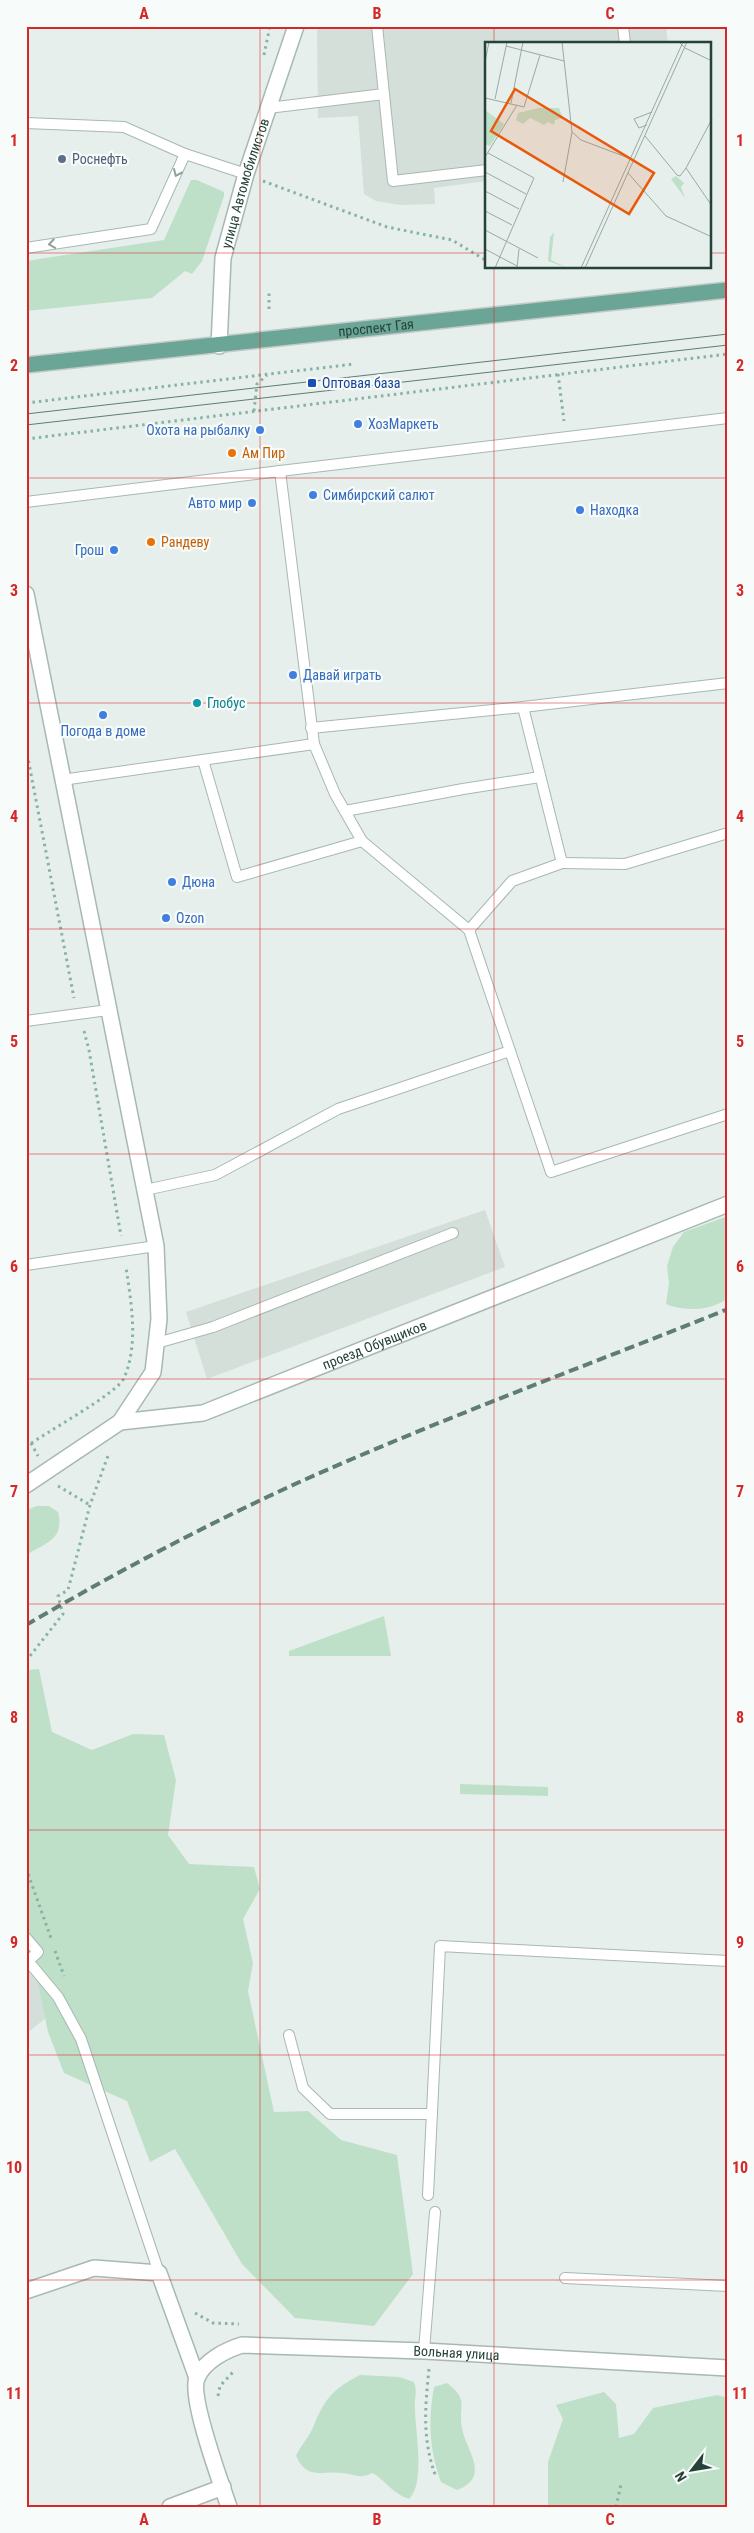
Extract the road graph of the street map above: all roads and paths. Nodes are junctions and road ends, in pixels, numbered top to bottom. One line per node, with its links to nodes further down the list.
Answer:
1 (296, 26): 6 (street, улица Автомобилистов)
2 (377, 26): 5 (lane)
3 (623, 26): 4 (lane)
4 (625, 42)
5 (384, 94): 6 (lane); 9 (lane)
6 (268, 108): 10 (street, улица Автомобилистов)
7 (26, 123): 8 (lane)
8 (185, 154): 10 (lane); 11 (lane, one-way to 11)
9 (485, 170)
10 (246, 174): 12 (path); 16 (street, улица Автомобилистов)
11 (26, 248)
12 (485, 260)
13 (728, 290): 16 (main road, проспект Гая)
14 (269, 291): 15 (path)
15 (269, 309)
16 (219, 346): 19 (main road, проспект Гая)
17 (728, 354): 21 (path)
18 (354, 364): 20 (path)
19 (26, 365)
20 (267, 374): 22 (path); 23 (path)
21 (558, 374): 23 (path); 24 (path)
22 (26, 403)
23 (254, 410): 26 (path)
24 (563, 410)
25 (728, 418): 27 (lane)
26 (26, 439)
27 (280, 471): 28 (lane); 33 (lane)
28 (26, 502)
29 (26, 594): 30 (street)
30 (29, 629): 37 (street)
31 (728, 683): 32 (lane)
32 (523, 707): 33 (lane); 36 (lane)
33 (311, 728): 34 (lane)
34 (314, 744): 35 (lane); 38 (lane)
35 (203, 760): 37 (lane); 40 (lane)
36 (540, 777): 38 (lane); 41 (lane)
37 (62, 780): 43 (street)
38 (345, 811): 40 (lane)
39 (728, 833): 41 (lane)
40 (362, 840): 42 (lane)
41 (562, 863): 42 (lane)
42 (468, 930): 45 (lane)
43 (108, 1010): 44 (lane); 47 (street)
44 (26, 1021)
45 (510, 1052): 46 (lane); 47 (lane)
46 (728, 1114)
47 (145, 1190): 50 (street)
48 (728, 1204): 54 (street, проезд Обувщиков)
49 (453, 1233): 53 (lane)
50 (156, 1246): 51 (lane); 53 (street)
51 (124, 1251): 52 (lane); 55 (path)
52 (26, 1265)
53 (157, 1343): 54 (street)
54 (120, 1422): 56 (street, проезд Обувщиков); 58 (path)
55 (26, 1446)
56 (26, 1485)
57 (57, 1485): 58 (path)
58 (90, 1505): 59 (path)
59 (26, 1661)
60 (26, 1868): 64 (path)
61 (26, 1938): 63 (lane)
62 (728, 1961): 66 (lane)
63 (27, 1962): 69 (lane)
64 (66, 1981)
65 (289, 2035): 66 (lane)
66 (432, 2114): 67 (lane)
67 (428, 2195)
68 (436, 2212): 75 (lane)
69 (159, 2273): 72 (street); 79 (street)
70 (565, 2278): 71 (lane)
71 (728, 2286)
72 (26, 2291)
73 (188, 2308): 74 (path)
74 (241, 2324)
75 (424, 2351): 77 (street, Вольная улица); 79 (street, Вольная улица)
76 (240, 2367): 80 (path)
77 (728, 2368)
78 (429, 2369): 81 (path)
79 (197, 2378): 83 (street)
80 (217, 2399)
81 (436, 2477)
82 (621, 2484): 86 (path)
83 (222, 2487): 84 (street); 85 (street)
84 (170, 2507)
85 (229, 2507)
86 (616, 2507)

